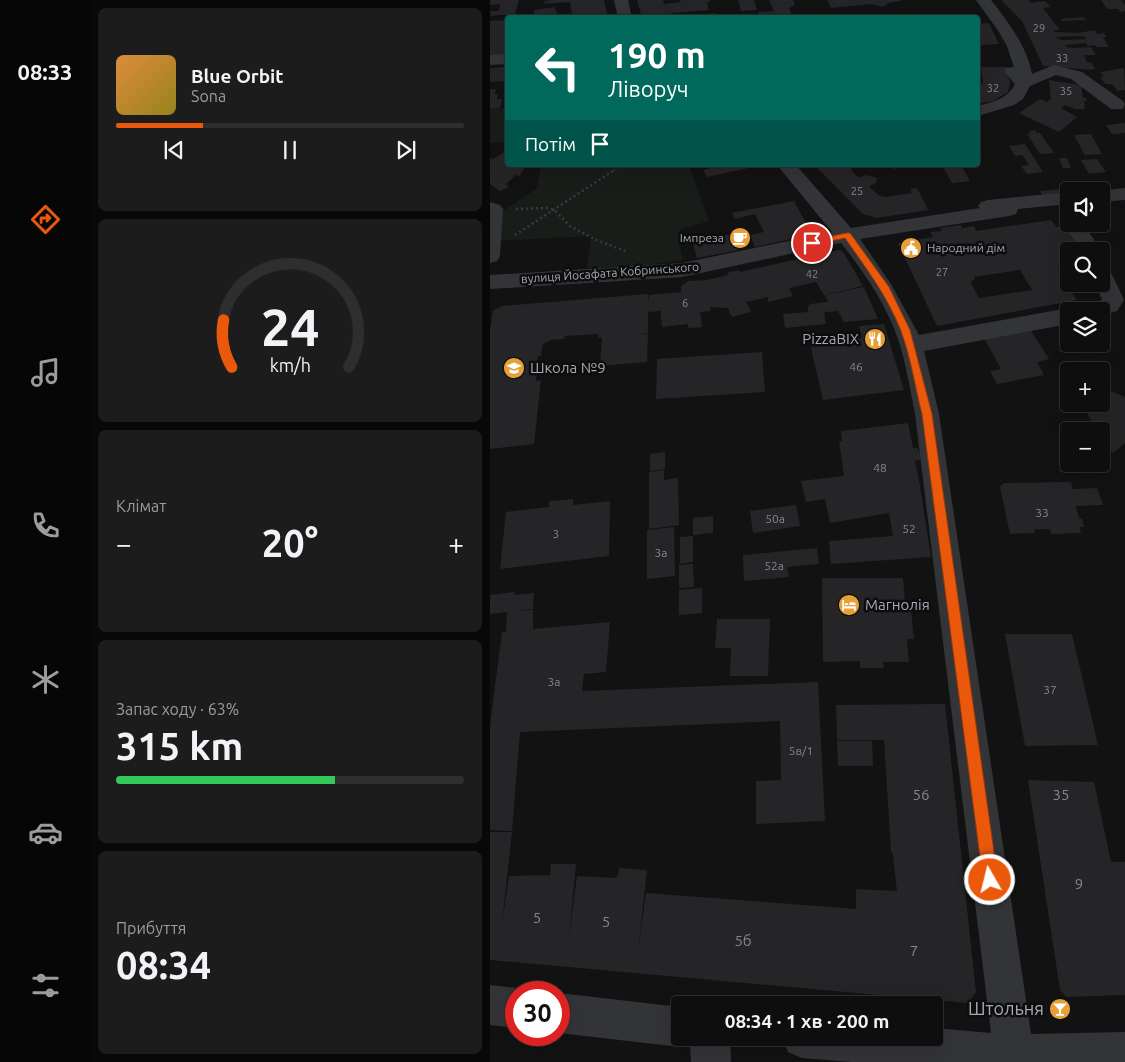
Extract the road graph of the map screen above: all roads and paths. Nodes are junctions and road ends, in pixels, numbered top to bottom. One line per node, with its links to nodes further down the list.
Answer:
1 (621, 0): 3 (street)
2 (983, 0): 4 (street)
3 (624, 15)
4 (995, 15): 5 (street); 9 (street)
5 (980, 17)
6 (505, 59): 7 (street)
7 (490, 60)
8 (1009, 67): 9 (street)
9 (1023, 83): 10 (street); 11 (street)
10 (1117, 105)
11 (980, 110)
12 (619, 167): 18 (path)
13 (788, 167): 23 (street)
14 (1125, 194): 15 (street)
15 (1110, 195)
16 (1060, 199): 22 (street)
17 (492, 209): 18 (path); 24 (street)
18 (554, 210): 24 (path); 25 (path)
19 (1009, 210): 23 (street, вулиця Йосафата Кобринського)
20 (1036, 210): 21 (street)
21 (1060, 210)
22 (885, 220)
23 (847, 235): 27 (street, вулиця Йосафата Кобринського); 32 (street)
24 (491, 250)
25 (631, 252)
26 (514, 259): 27 (street)
27 (500, 282)
28 (1110, 284): 29 (street)
29 (1119, 296): 30 (street)
30 (1110, 304)
31 (1060, 318): 32 (street)
32 (910, 344): 40 (street)
33 (490, 1005): 34 (street)
34 (505, 1007)
35 (570, 1014): 36 (street)
36 (671, 1026)
37 (710, 1046): 41 (street)
38 (902, 1046): 40 (street)
39 (1125, 1052): 40 (street)
40 (1014, 1055)
41 (711, 1062)

